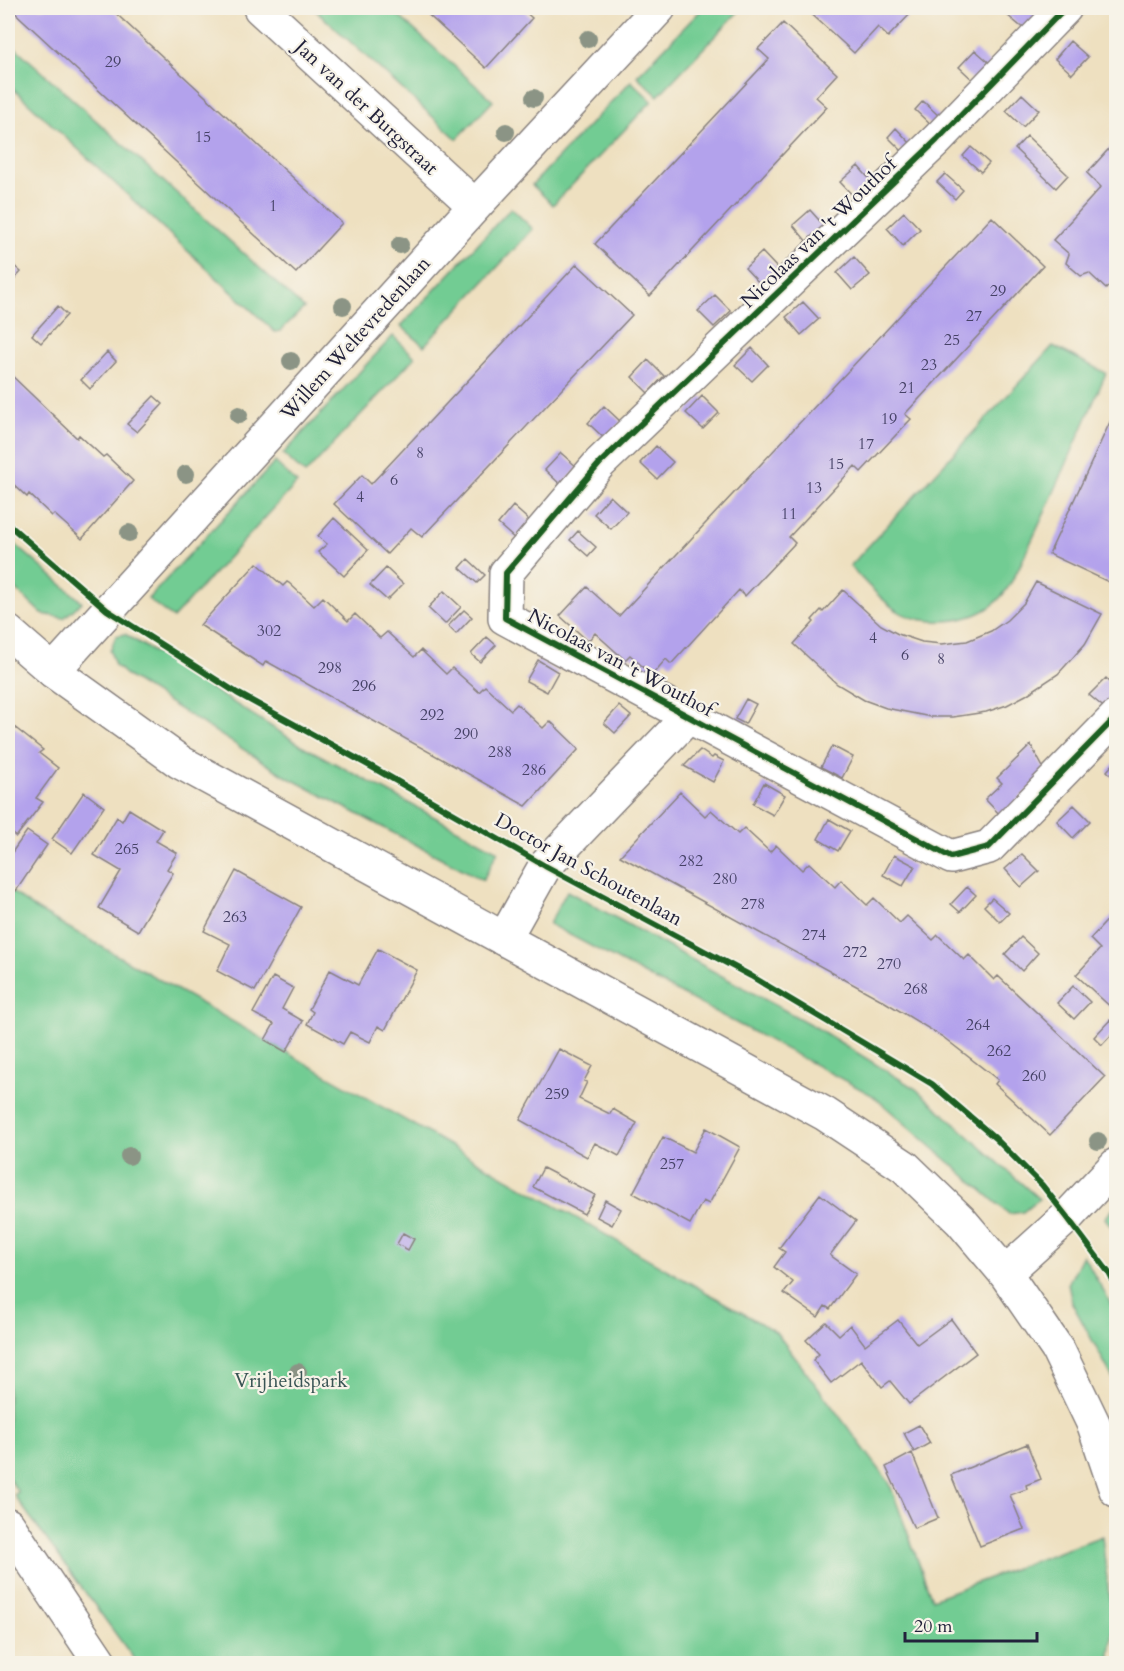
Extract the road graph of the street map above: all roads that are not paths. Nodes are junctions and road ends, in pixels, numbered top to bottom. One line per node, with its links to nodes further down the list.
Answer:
1 (260, 8): 4 (street, Jan van der Burgstraat)
2 (659, 8): 4 (street, Willem Weltevredenlaan)
3 (1065, 8): 7 (street, Nicolaas van 't Wouthof)
4 (475, 206): 6 (street, Willem Weltevredenlaan)
5 (8, 632): 6 (street)
6 (54, 671): 9 (street)
7 (688, 717): 8 (street, Nicolaas van 't Wouthof); 9 (street, Nicolaas van 't Wouthof)
8 (1116, 717)
9 (504, 939): 11 (street)
10 (1116, 1165): 11 (street)
11 (1005, 1273): 12 (street)
12 (1116, 1490)
13 (8, 1525): 14 (street)
14 (101, 1664)

